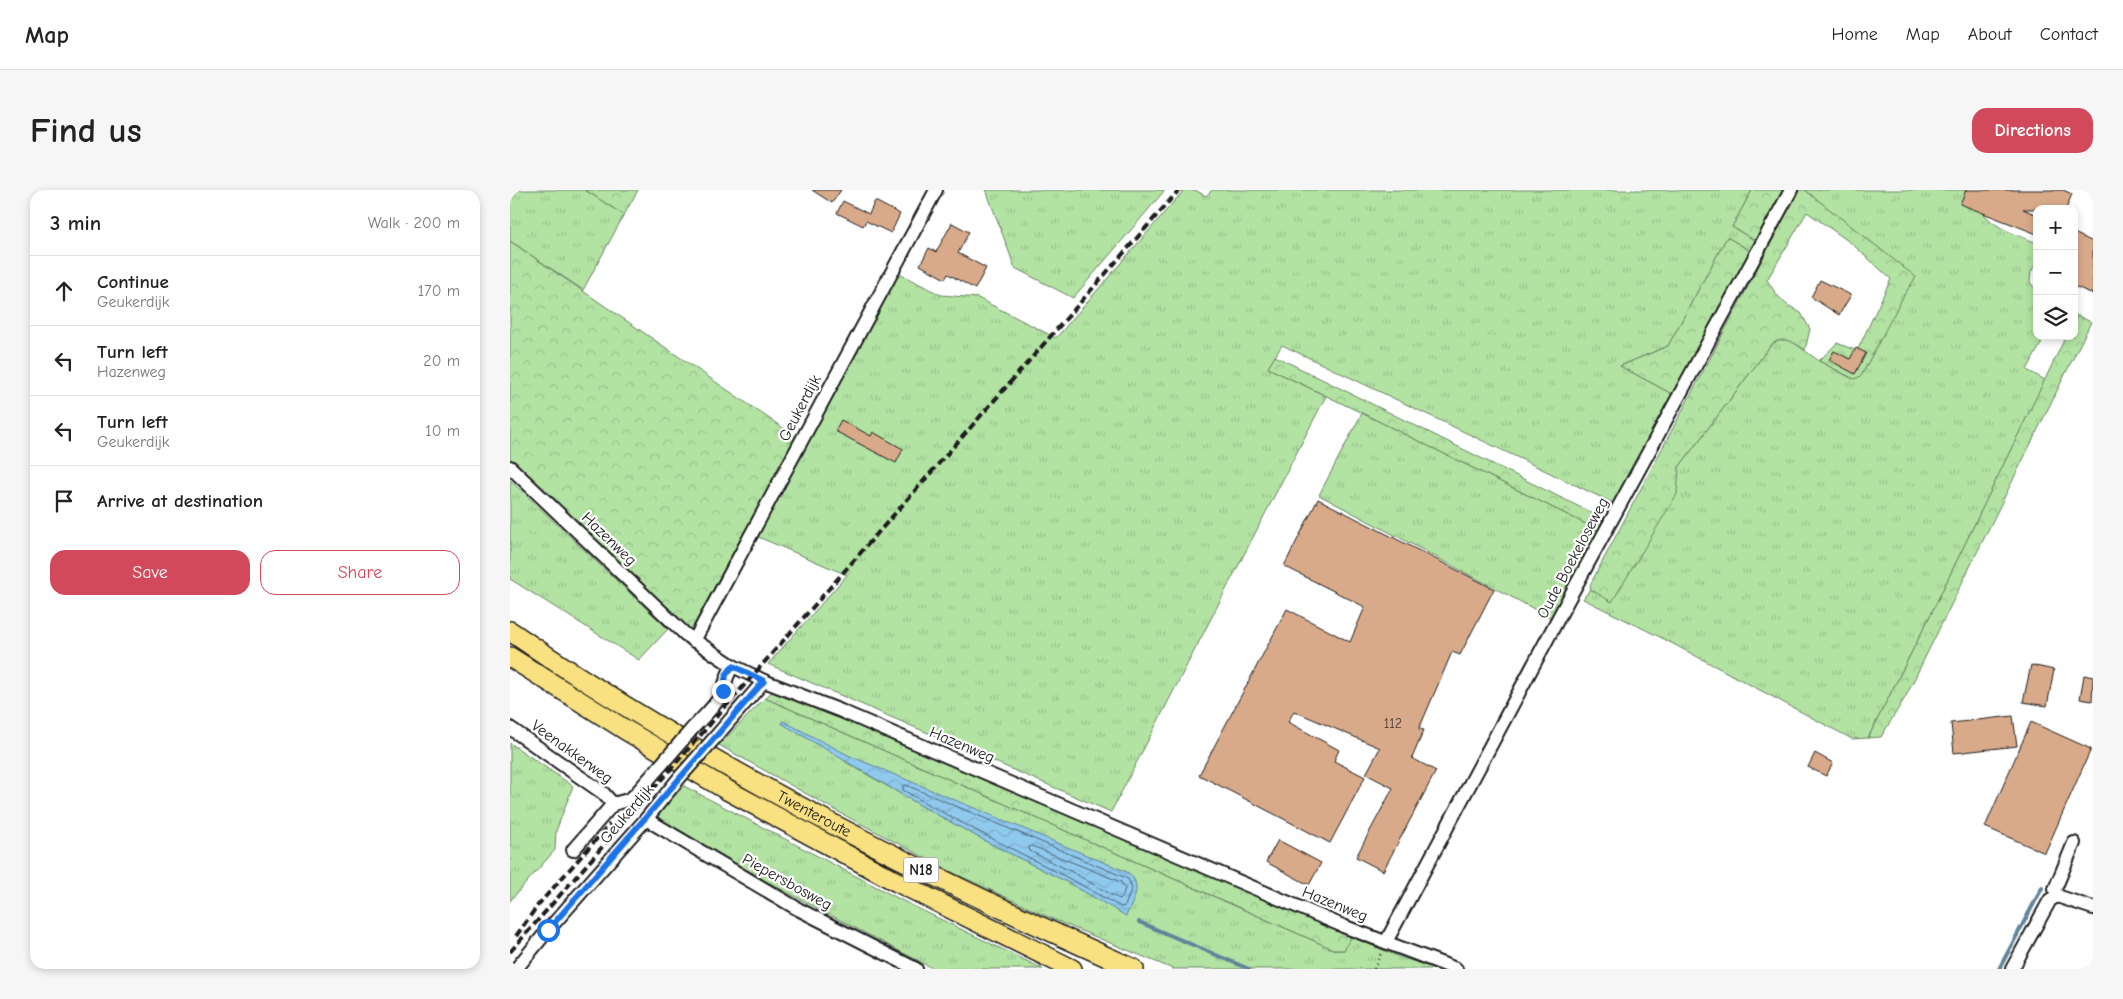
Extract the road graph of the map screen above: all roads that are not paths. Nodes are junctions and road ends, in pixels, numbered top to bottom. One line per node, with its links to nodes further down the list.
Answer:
1 (936, 190): 5 (street, Geukerdijk)
2 (1791, 190): 16 (street, Oude Boekeloseweg)
3 (510, 467): 5 (street, Hazenweg)
4 (510, 631): 20 (highway, Twenteroute / N18)
5 (694, 641): 7 (street, Hazenweg)
6 (510, 657): 19 (highway, Twenteroute / N18)
7 (733, 666): 8 (street, Hazenweg); 10 (street, Geukerdijk, bridge)
8 (764, 681): 11 (street, Geukerdijk, bridge); 16 (street, Hazenweg)
9 (510, 728): 10 (street, Veenakkerweg)
10 (613, 804): 13 (street, Geukerdijk)
11 (646, 819): 17 (street, Geukerdijk); 18 (street, Piepersbosweg)
12 (2074, 842): 14 (street)
13 (573, 850)
14 (2058, 896): 15 (street); 22 (street)
15 (2093, 908)
16 (1386, 942): 21 (street, Hazenweg)
17 (516, 969)
18 (916, 969)
19 (1072, 969)
20 (1134, 969)
21 (1456, 969)
22 (2012, 969)

